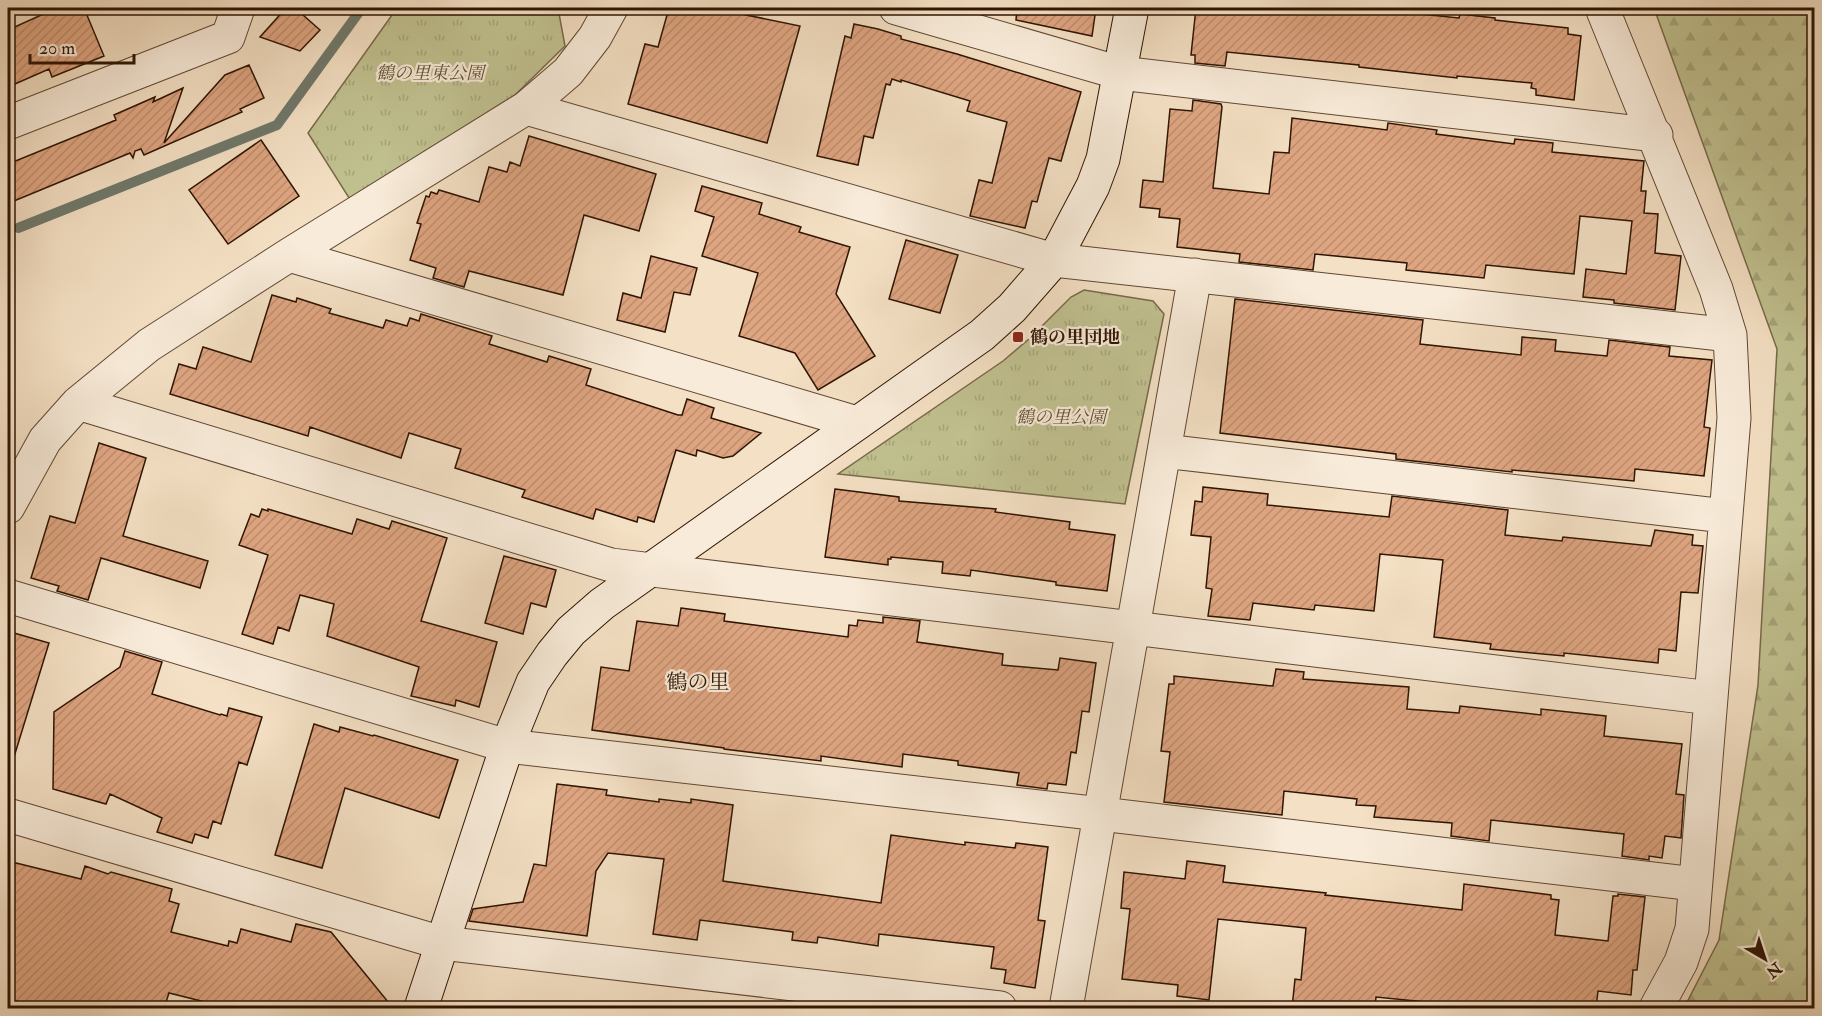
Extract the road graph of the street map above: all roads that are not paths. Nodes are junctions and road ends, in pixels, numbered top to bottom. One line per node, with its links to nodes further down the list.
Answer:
1 (238, 8): 8 (street)
2 (611, 8): 7 (street)
3 (896, 8): 6 (street)
4 (1132, 8): 6 (street)
5 (1602, 8): 9 (street)
6 (1120, 73): 9 (street); 11 (street)
7 (526, 108): 10 (street); 11 (street)
8 (8, 123)
9 (1656, 135): 13 (street)
10 (289, 255): 14 (street); 15 (street)
11 (1054, 260): 12 (street); 15 (street)
12 (1195, 275): 13 (street); 16 (street)
13 (1730, 335): 18 (street)
14 (78, 402): 17 (street); 19 (street)
15 (857, 423): 19 (street)
16 (1164, 451): 18 (street); 21 (street)
17 (8, 507)
18 (1725, 516): 22 (street)
19 (648, 570): 21 (street); 23 (street)
20 (8, 596): 23 (street)
21 (1133, 629): 22 (street); 25 (street)
22 (1711, 698): 26 (street)
23 (507, 746): 25 (street); 27 (street)
24 (8, 814): 27 (street)
25 (1101, 814): 26 (street); 30 (street)
26 (1695, 884): 31 (street)
27 (442, 943): 28 (street); 29 (street)
28 (421, 1008)
29 (1000, 1008)
30 (1066, 1008)
31 (1656, 1008)

